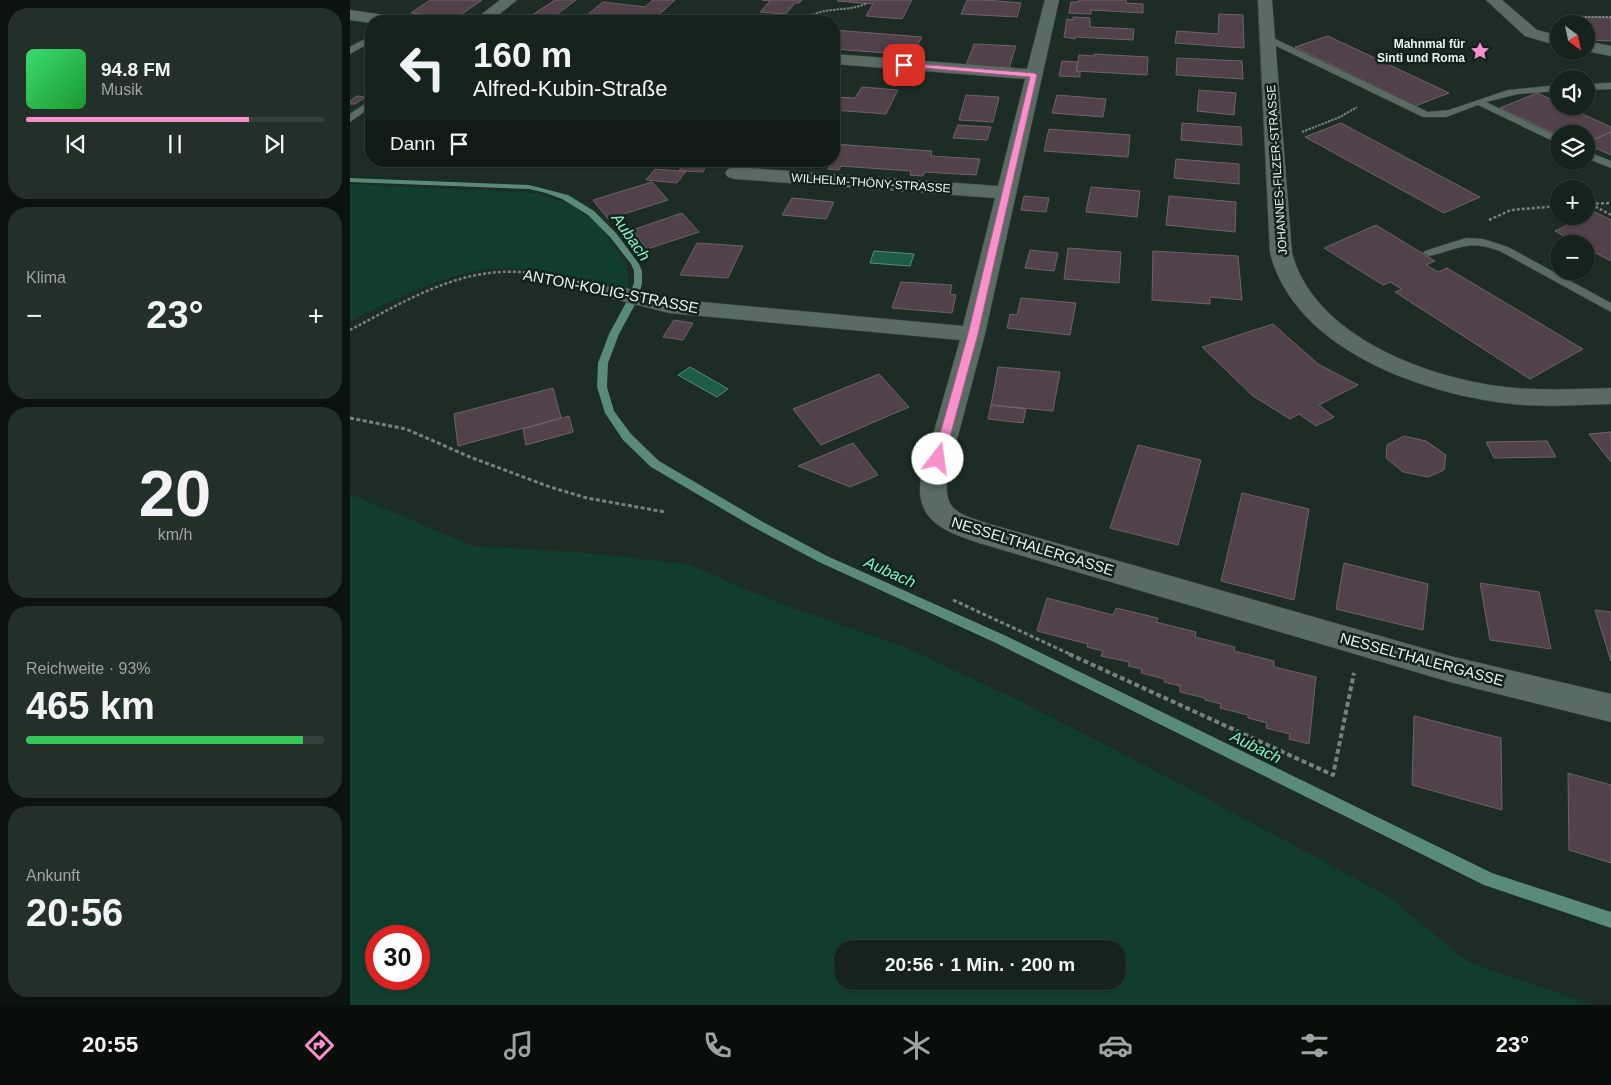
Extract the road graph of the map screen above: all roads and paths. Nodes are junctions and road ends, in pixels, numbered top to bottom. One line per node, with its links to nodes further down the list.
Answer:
1 (510, 0): 7 (street)
2 (1052, 0): 19 (street, NESSELTHALERGASSE)
3 (1265, 0): 12 (street, JOHANNES-FILZER-STRASSE)
4 (1493, 0): 13 (street)
5 (867, 3): 8 (path)
6 (350, 15): 9 (street)
7 (489, 15)
8 (809, 15)
9 (365, 17)
10 (1595, 17): 11 (path)
11 (1611, 17)
12 (1268, 39): 23 (lane); 44 (street, JOHANNES-FILZER-STRASSE)
13 (1550, 39)
14 (354, 46): 16 (lane)
15 (1595, 48): 17 (street)
16 (350, 51)
17 (1611, 51)
18 (840, 59): 19 (street)
19 (1034, 75): 32 (street, NESSELTHALERGASSE)
20 (1611, 86): 21 (lane)
21 (1595, 87)
22 (1550, 88): 24 (lane)
23 (1379, 94): 24 (lane); 27 (path)
24 (1478, 102): 28 (lane)
25 (365, 108): 26 (lane)
26 (350, 119)
27 (1300, 132)
28 (1550, 137)
29 (1595, 158): 30 (lane)
30 (1611, 165)
31 (735, 173): 32 (street, WILHELM-THÖNY-STRASSE)
32 (1007, 192): 43 (street, NESSELTHALERGASSE)
33 (1611, 203): 34 (path)
34 (1595, 204)
35 (1550, 207): 38 (path)
36 (1595, 207): 37 (path)
37 (1611, 215)
38 (1488, 221)
39 (1429, 253): 41 (lane)
40 (614, 292): 42 (path, ANTON-KOLIG-STRASSE); 43 (street, ANTON-KOLIG-STRASSE)
41 (1611, 308)
42 (350, 330)
43 (973, 334): 48 (street, NESSELTHALERGASSE)
44 (1611, 396)
45 (350, 418): 46 (path)
46 (665, 512)
47 (953, 600): 48 (path)
48 (1361, 643): 49 (street, NESSELTHALERGASSE)
49 (1611, 708)

